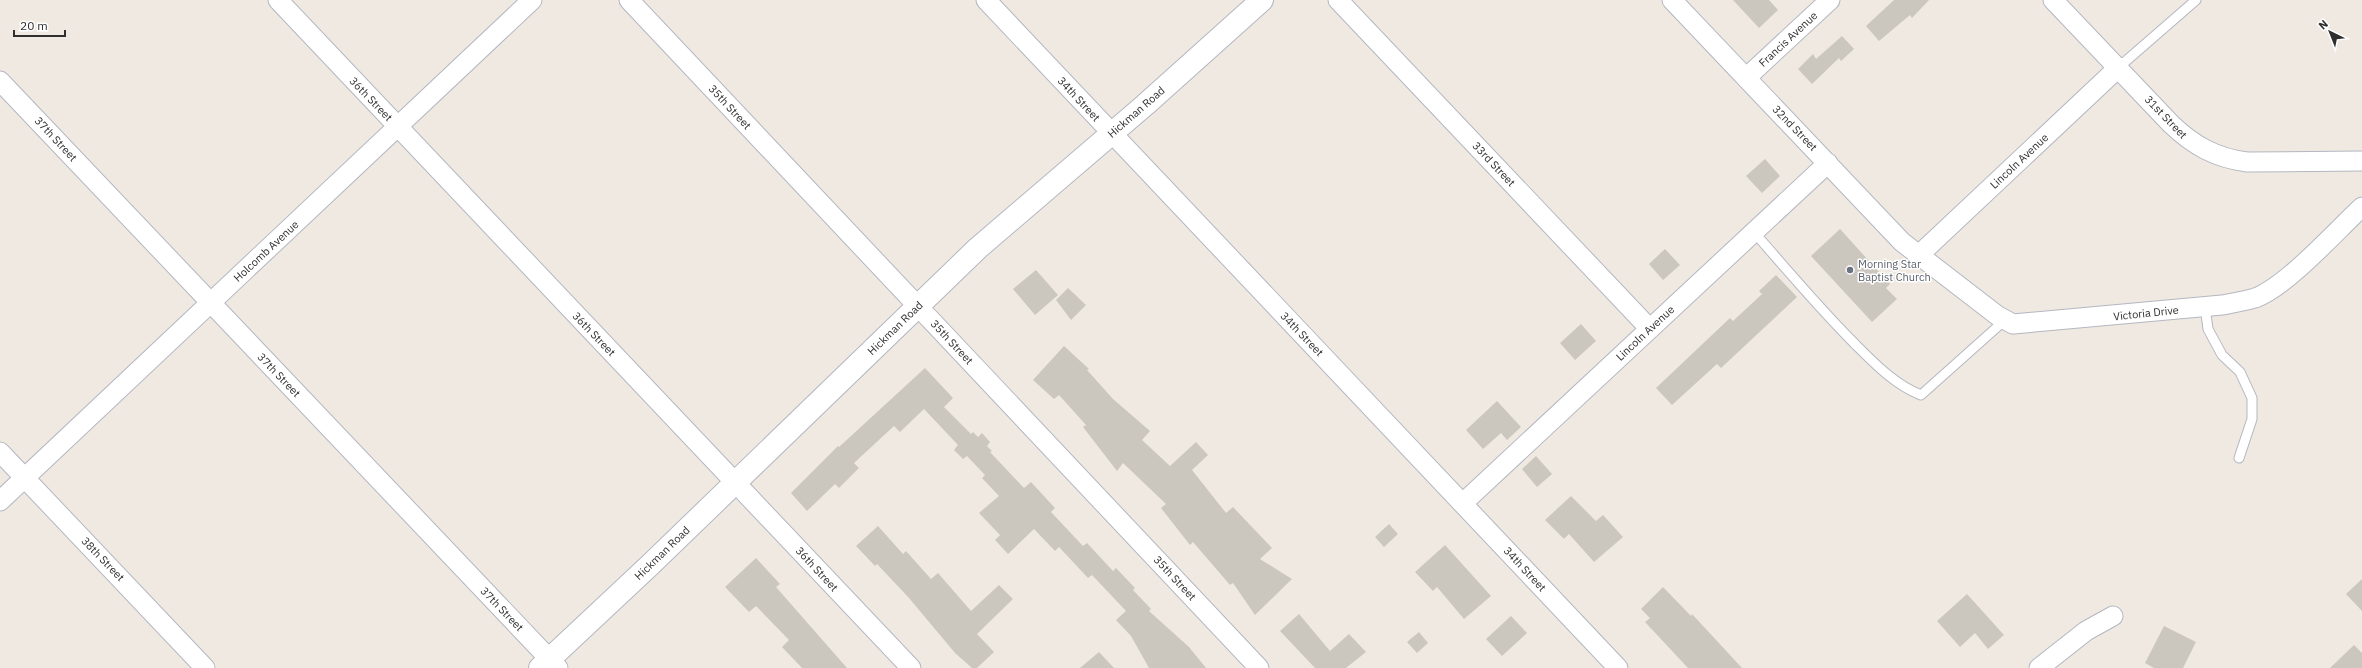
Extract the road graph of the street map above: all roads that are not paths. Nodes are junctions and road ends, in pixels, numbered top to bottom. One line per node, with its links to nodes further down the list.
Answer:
1 (278, 0): 14 (street, 36th Street)
2 (532, 0): 14 (street, Holcomb Avenue)
3 (629, 0): 22 (street, 35th Street)
4 (986, 0): 15 (street, 34th Street)
5 (1262, 0): 15 (main road, Hickman Road)
6 (1338, 0): 25 (street, 33rd Street)
7 (1672, 0): 12 (street, 32nd Street)
8 (1830, 0): 12 (street, Francis Avenue)
9 (2053, 0): 11 (street, 31st Street)
10 (2196, 0): 11 (lane)
11 (2120, 67): 16 (street, 31st Street); 20 (street, Lincoln Avenue)
12 (1746, 78): 17 (street, 32nd Street)
13 (0, 81): 21 (street, 37th Street)
14 (398, 127): 21 (street, Holcomb Avenue); 29 (street, 36th Street)
15 (1111, 134): 22 (main road, Hickman Road); 31 (street, 34th Street)
16 (2362, 161)
17 (1828, 163): 19 (street, Lincoln Avenue); 20 (street, 32nd Street)
18 (2362, 207): 23 (street, Victoria Drive)
19 (1754, 232): 24 (lane); 25 (street, Lincoln Avenue)
20 (1919, 255): 24 (street, Victoria Drive)
21 (211, 303): 28 (street, Holcomb Avenue); 33 (street, 37th Street)
22 (918, 306): 29 (main road, Hickman Road); 36 (street, 35th Street)
23 (2205, 307): 24 (street, Victoria Drive); 27 (lane)
24 (2005, 320)
25 (1650, 329): 31 (street, Lincoln Avenue)
26 (0, 452): 28 (street, 38th Street)
27 (2239, 458)
28 (25, 478): 30 (street, Holcomb Avenue); 34 (street, 38th Street)
29 (735, 482): 33 (main road, Hickman Road); 35 (street, 36th Street)
30 (0, 501)
31 (1463, 503): 37 (street, 34th Street)
32 (2113, 616): 38 (street)
33 (549, 665)
34 (205, 668)
35 (911, 668)
36 (1259, 668)
37 (1618, 668)
38 (2039, 668)

